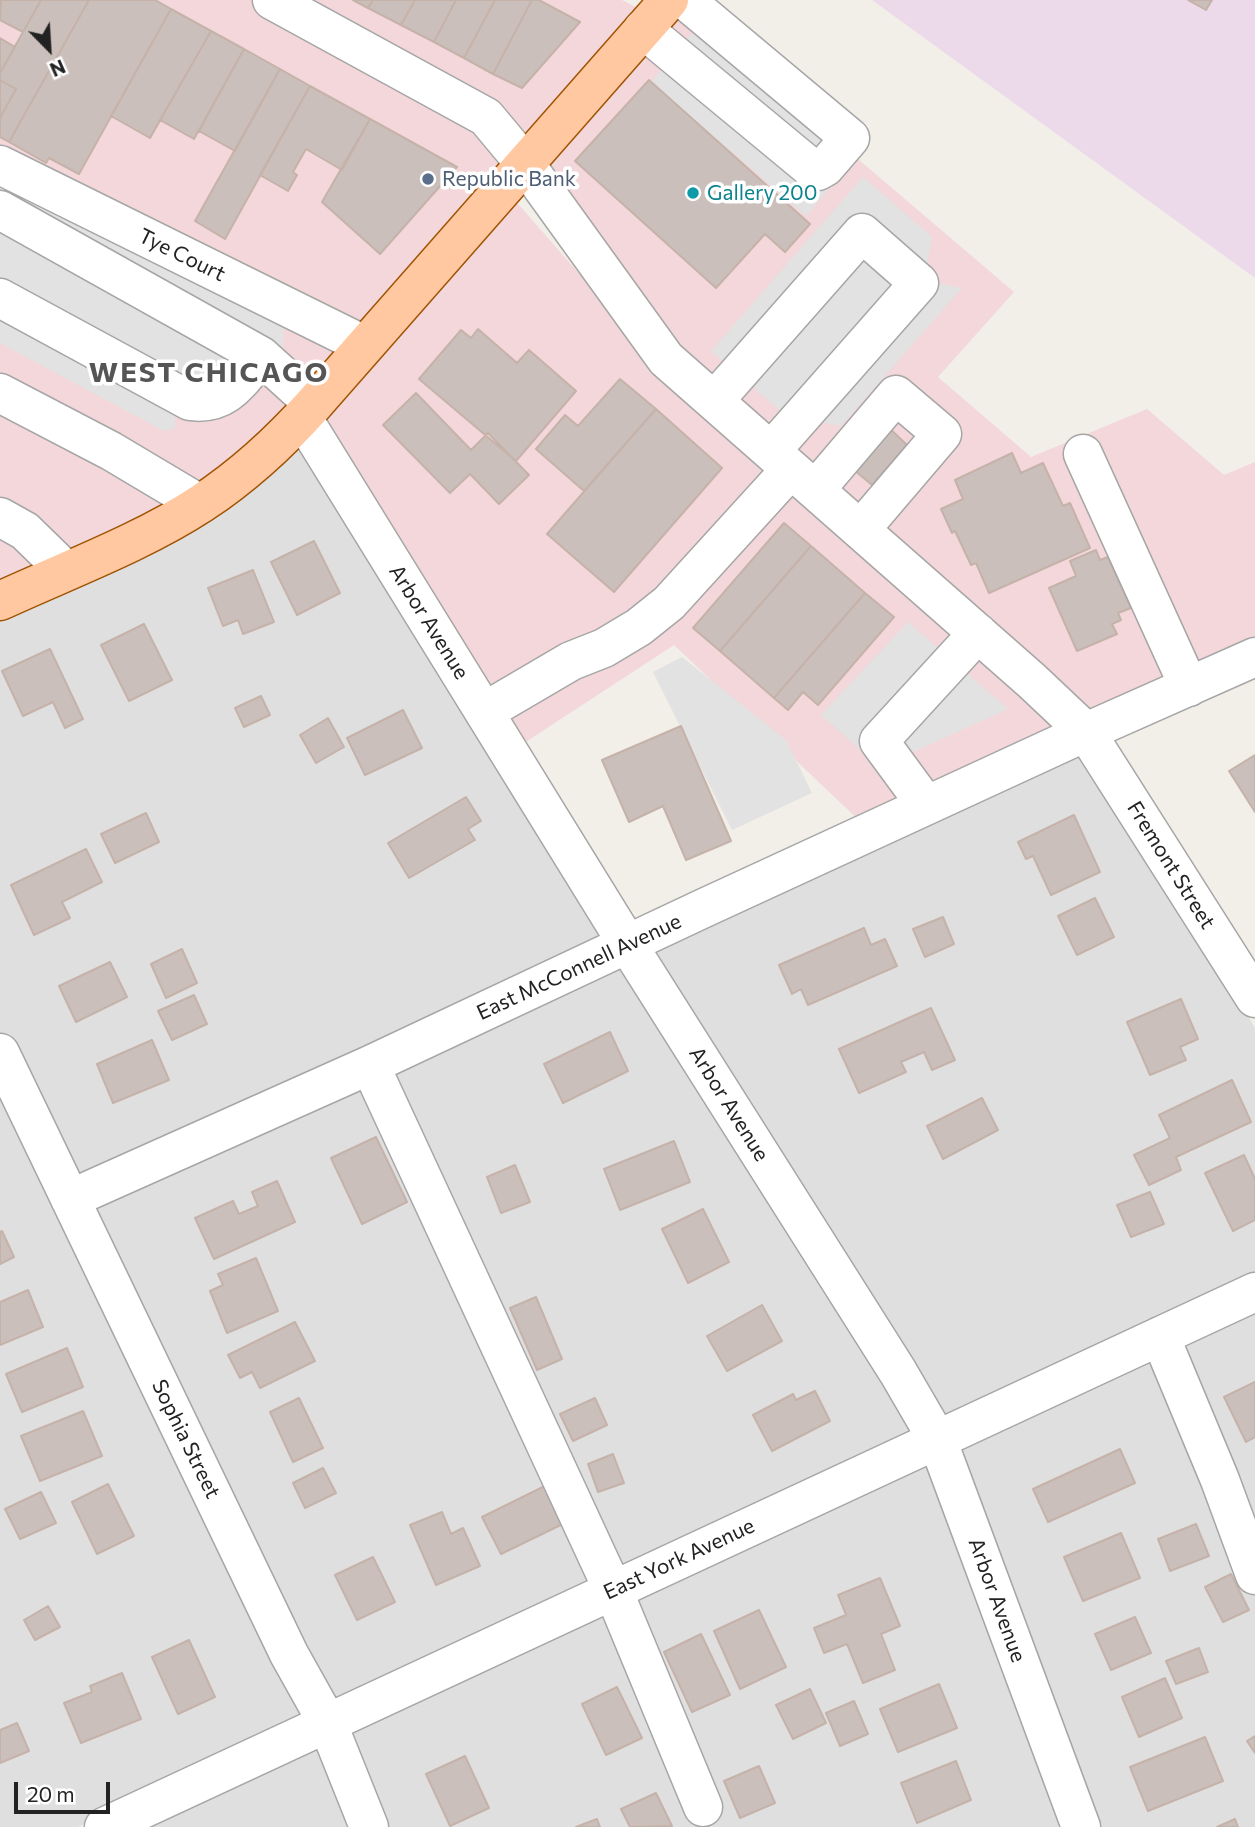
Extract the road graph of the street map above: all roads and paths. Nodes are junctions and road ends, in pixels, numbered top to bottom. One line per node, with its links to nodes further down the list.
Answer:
1 (272, 0): 4 (street, Fremont Street)
2 (660, 8): 2 (street); 4 (main road)
3 (0, 165): 7 (street, Tye Court)
4 (526, 165): 7 (main road); 10 (street, Fremont Street)
5 (0, 210): 8 (street, Arbor Avenue)
6 (0, 298): 8 (street)
7 (364, 345): 11 (main road)
8 (261, 356): 11 (street, Arbor Avenue)
9 (0, 393): 14 (street)
10 (714, 401): 13 (street, Fremont Street); 13 (street)
11 (308, 411): 14 (main road); 22 (street, Arbor Avenue)
12 (1083, 454): 21 (street)
13 (793, 470): 16 (street, Fremont Street); 16 (street); 22 (street)
14 (200, 504): 17 (main road)
15 (0, 517): 17 (street)
16 (861, 529): 19 (street, Fremont Street)
17 (66, 571): 18 (main road)
18 (0, 601)
19 (978, 633): 23 (street, Fremont Street); 24 (street)
20 (1255, 657): 21 (street, East McConnell Avenue)
21 (1189, 687): 23 (street, East McConnell Avenue)
22 (484, 712): 25 (street, Arbor Avenue)
23 (1086, 732): 24 (street, East McConnell Avenue); 26 (street, Fremont Street)
24 (926, 805): 25 (street, East McConnell Avenue)
25 (628, 945): 28 (street, East McConnell Avenue); 32 (street, Arbor Avenue)
26 (1252, 987)
27 (0, 1053): 29 (street, Sophia Street)
28 (370, 1065): 29 (street, East McConnell Avenue); 34 (street)
29 (70, 1199): 35 (street, Sophia Street)
30 (1255, 1292): 31 (street, East York Avenue)
31 (1160, 1336): 32 (street, East York Avenue); 33 (street)
32 (937, 1439): 34 (street, East York Avenue); 39 (street, Arbor Avenue)
33 (1255, 1576)
34 (612, 1590): 35 (street, East York Avenue); 36 (street)
35 (327, 1722): 37 (street, East York Avenue); 38 (street, Sophia Street)
36 (703, 1807)
37 (104, 1827)
38 (369, 1827)
39 (1081, 1827)

